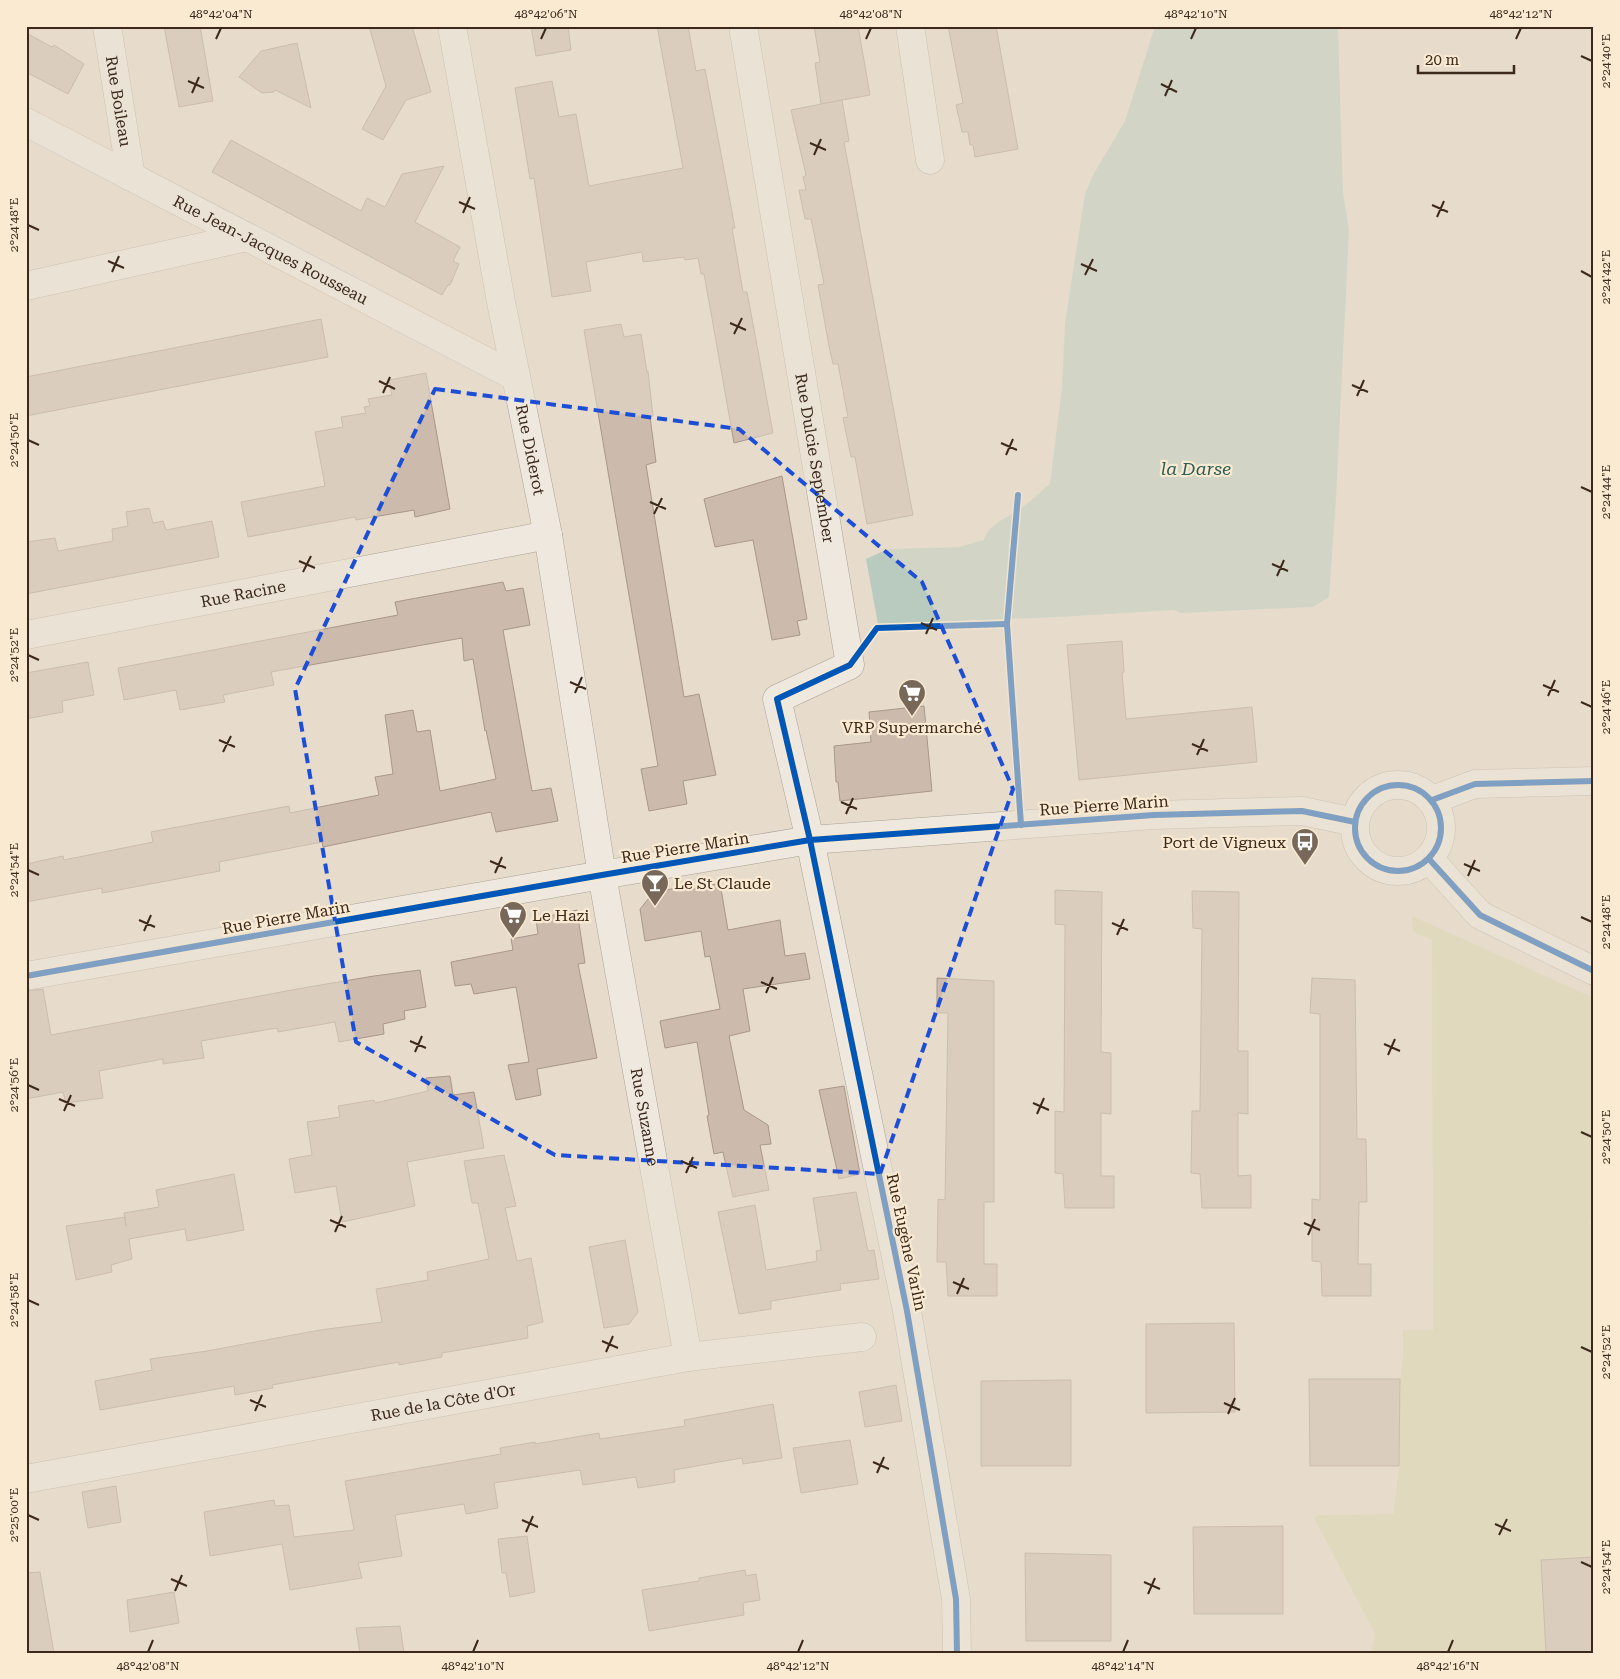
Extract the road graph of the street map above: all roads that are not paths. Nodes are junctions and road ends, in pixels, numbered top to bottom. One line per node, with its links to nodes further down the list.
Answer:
1 (108, 26): 7 (street, Rue Boileau)
2 (452, 26): 10 (street, Rue Diderot)
3 (743, 26): 16 (street, Rue Dulcie September)
4 (910, 26): 6 (street)
5 (26, 122): 7 (street, Rue Jean-Jacques Rousseau)
6 (930, 160)
7 (131, 177): 8 (street, Rue Jean-Jacques Rousseau)
8 (247, 237): 9 (street); 10 (street, Rue Jean-Jacques Rousseau)
9 (26, 286)
10 (516, 376): 11 (street, Rue Diderot)
11 (548, 535): 12 (street, Rue Racine); 18 (street, Rue Diderot)
12 (26, 635)
13 (1594, 781): 14 (street)
14 (1432, 800): 15 (street); 17 (street)
15 (1355, 822): 16 (street, Rue Pierre Marin); 17 (street)
16 (810, 840): 18 (street, Rue Pierre Marin); 24 (street, Rue Eugène Varlin)
17 (1430, 859): 19 (street)
18 (602, 875): 20 (street, Rue Pierre Marin); 22 (street, Rue Suzanne)
19 (1594, 971)
20 (26, 976)
21 (862, 1337): 22 (street, Rue de la Côte d'Or)
22 (688, 1357): 23 (street, Rue de la Côte d'Or)
23 (26, 1479)
24 (957, 1653)

